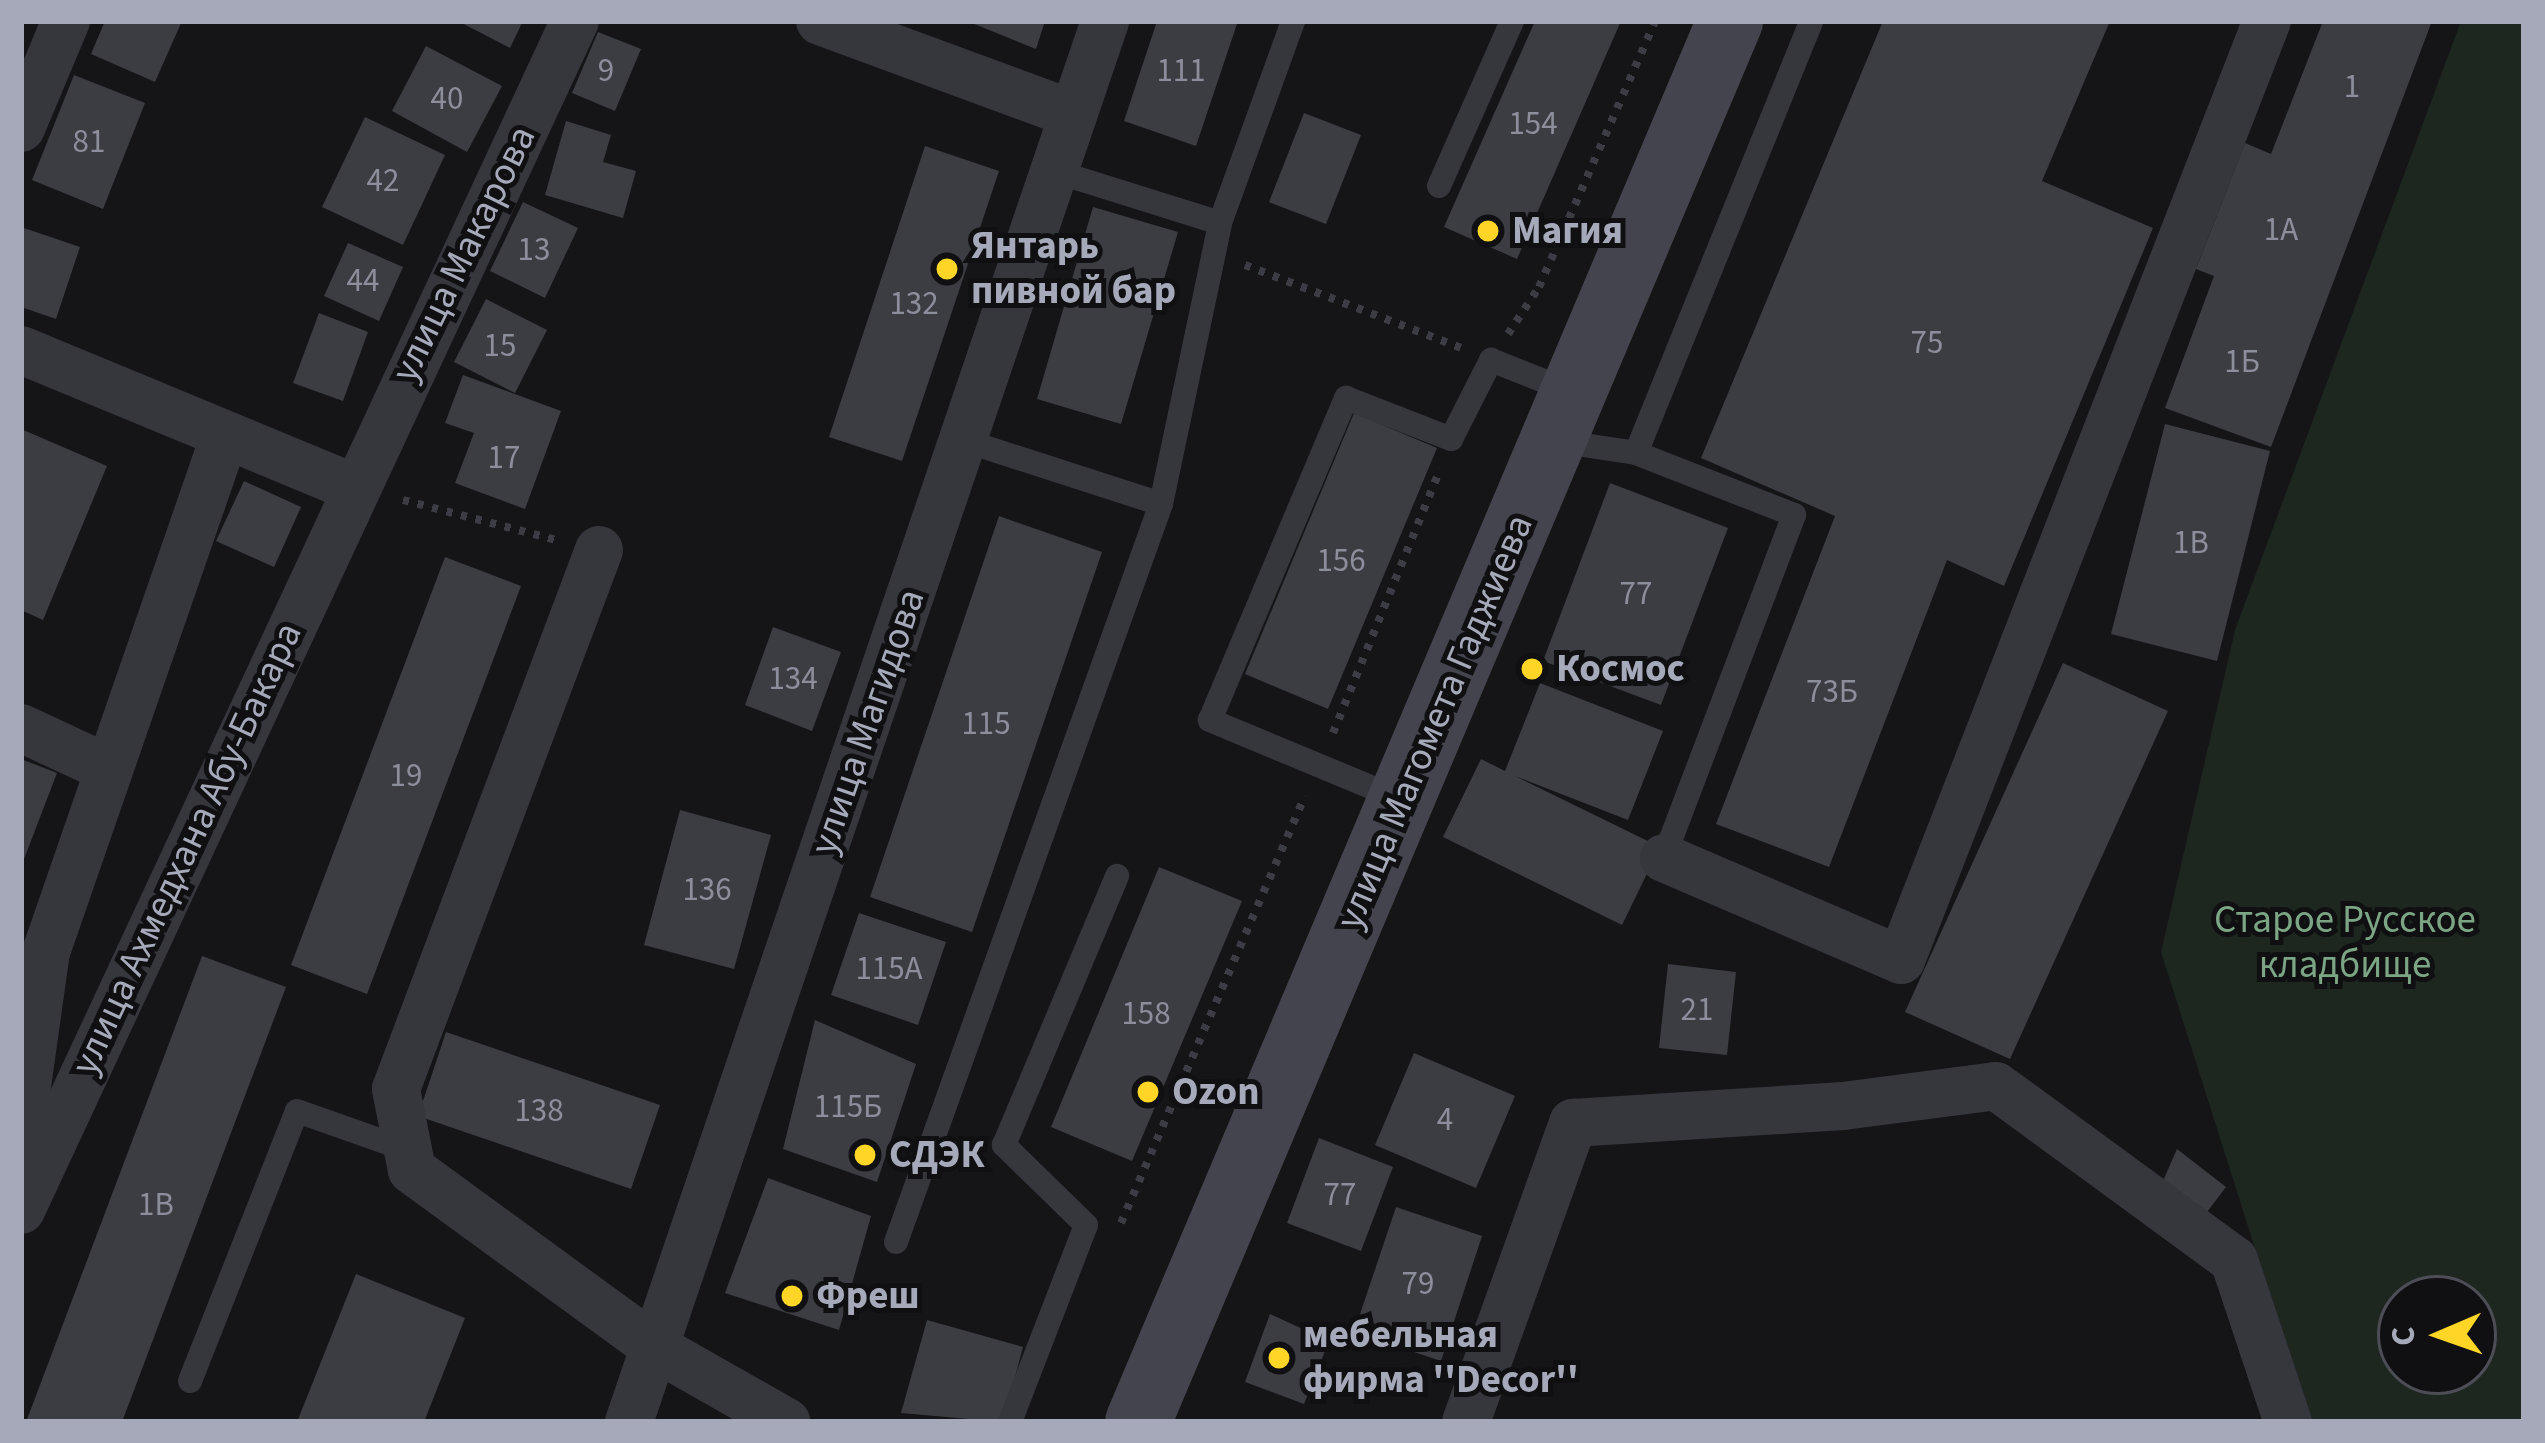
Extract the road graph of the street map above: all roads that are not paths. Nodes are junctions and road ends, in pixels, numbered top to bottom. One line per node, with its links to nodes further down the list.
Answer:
1 (66, 21): 12 (street)
2 (575, 21): 21 (street, улица Макарова)
3 (820, 21): 11 (street)
4 (1105, 21): 11 (street, улица Магидова)
5 (1293, 21): 15 (lane)
6 (1512, 21): 14 (lane)
7 (1718, 21): 17 (main road, улица Магомета Гаджиева)
8 (1730, 21): 17 (main road, улица Магомета Гаджиева)
9 (1811, 21): 20 (lane)
10 (2267, 21): 27 (street)
11 (1073, 115): 13 (street, улица Магидова)
12 (21, 128)
13 (1054, 171): 15 (lane); 19 (street, улица Магидова)
14 (1439, 186)
15 (1220, 223): 22 (lane)
16 (21, 350): 18 (street)
17 (1564, 408): 20 (lane); 26 (main road, улица Магомета Гаджиева); 26 (lane)
18 (225, 435): 21 (street); 25 (street)
19 (963, 440): 22 (lane); 33 (street, улица Магидова)
20 (1636, 454): 27 (lane)
21 (353, 488): 31 (street, улица Ахмедхана Абу-Бакара)
22 (1161, 504): 32 (lane)
23 (599, 550): 30 (street)
24 (21, 728): 25 (street)
25 (109, 770): 29 (street)
26 (1397, 798): 38 (main road, улица Магомета Гаджиева); 39 (main road, улица Магомета Гаджиева)
27 (1664, 857)
28 (1117, 875): 37 (lane)
29 (21, 1130)
30 (408, 1150): 33 (street); 34 (lane)
31 (21, 1210)
32 (896, 1243)
33 (656, 1348): 35 (street, улица Магидова); 36 (street)
34 (190, 1381)
35 (628, 1422)
36 (786, 1422)
37 (1010, 1422)
38 (1126, 1422)
39 (1138, 1422)
40 (1466, 1422): 41 (street)
41 (2288, 1422)

